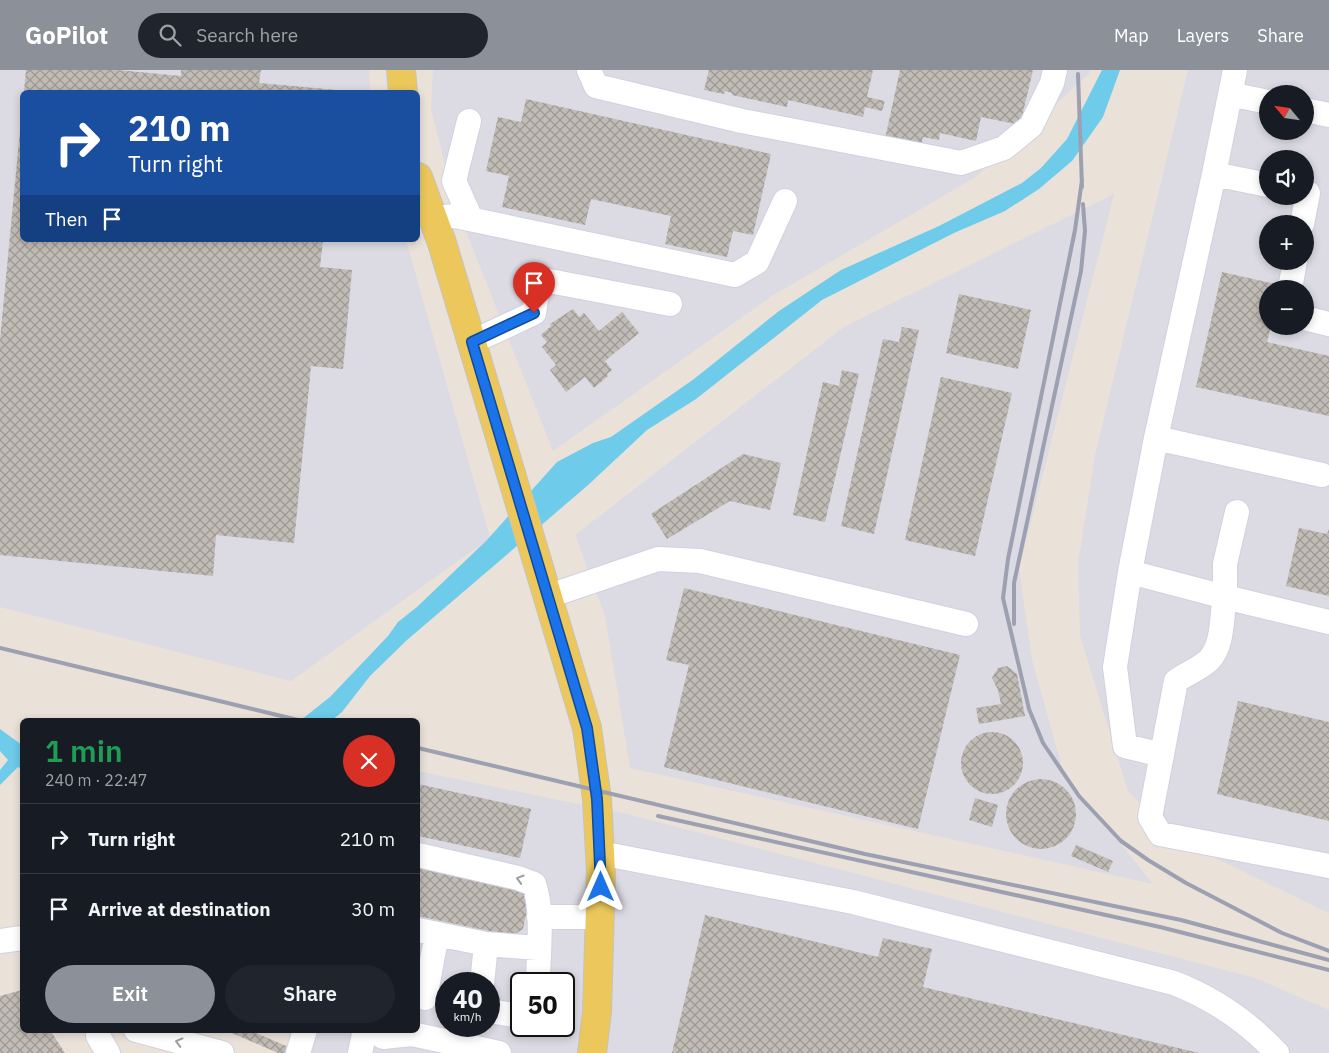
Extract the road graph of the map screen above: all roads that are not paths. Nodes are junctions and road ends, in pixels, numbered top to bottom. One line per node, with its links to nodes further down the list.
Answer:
1 (401, 70): 5 (main road)
2 (589, 70): 3 (street)
3 (1055, 70)
4 (1235, 70): 6 (street)
5 (403, 90)
6 (1230, 94): 7 (street); 11 (street)
7 (1259, 100)
8 (1314, 112): 9 (street)
9 (1329, 115)
10 (469, 121): 16 (street)
11 (1214, 174): 13 (street); 21 (street)
12 (420, 182): 15 (main road)
13 (1259, 183)
14 (785, 201): 16 (street)
15 (433, 218): 16 (street); 20 (main road)
16 (471, 219)
17 (670, 304): 20 (street)
18 (1314, 320): 19 (street)
19 (1329, 324)
20 (472, 342): 25 (main road)
21 (1156, 438): 22 (street); 24 (street)
22 (1322, 475)
23 (1237, 512): 26 (street)
24 (1130, 572): 26 (street); 29 (street)
25 (549, 596): 28 (street); 30 (main road)
26 (1224, 597): 27 (street); 29 (street)
27 (1329, 622)
28 (966, 624)
29 (1162, 755): 32 (street)
30 (600, 853): 33 (main road); 56 (street)
31 (420, 855): 34 (street, one-way to 31)
32 (1329, 866)
33 (600, 916): 34 (street); 55 (main road)
34 (539, 917): 39 (street)
35 (427, 932): 38 (street); 42 (street)
36 (20, 938): 37 (street)
37 (0, 941)
38 (486, 944): 39 (street); 40 (street)
39 (538, 948): 41 (street)
40 (483, 972)
41 (538, 972)
42 (430, 998)
43 (98, 1033): 49 (street)
44 (147, 1033): 50 (street, one-way to 44)
45 (304, 1033): 51 (street)
46 (371, 1033): 52 (street)
47 (373, 1033): 53 (street)
48 (392, 1033): 54 (street)
49 (108, 1053)
50 (222, 1053)
51 (298, 1053)
52 (360, 1053)
53 (401, 1053)
54 (499, 1053)
55 (592, 1053)
56 (1277, 1053)

